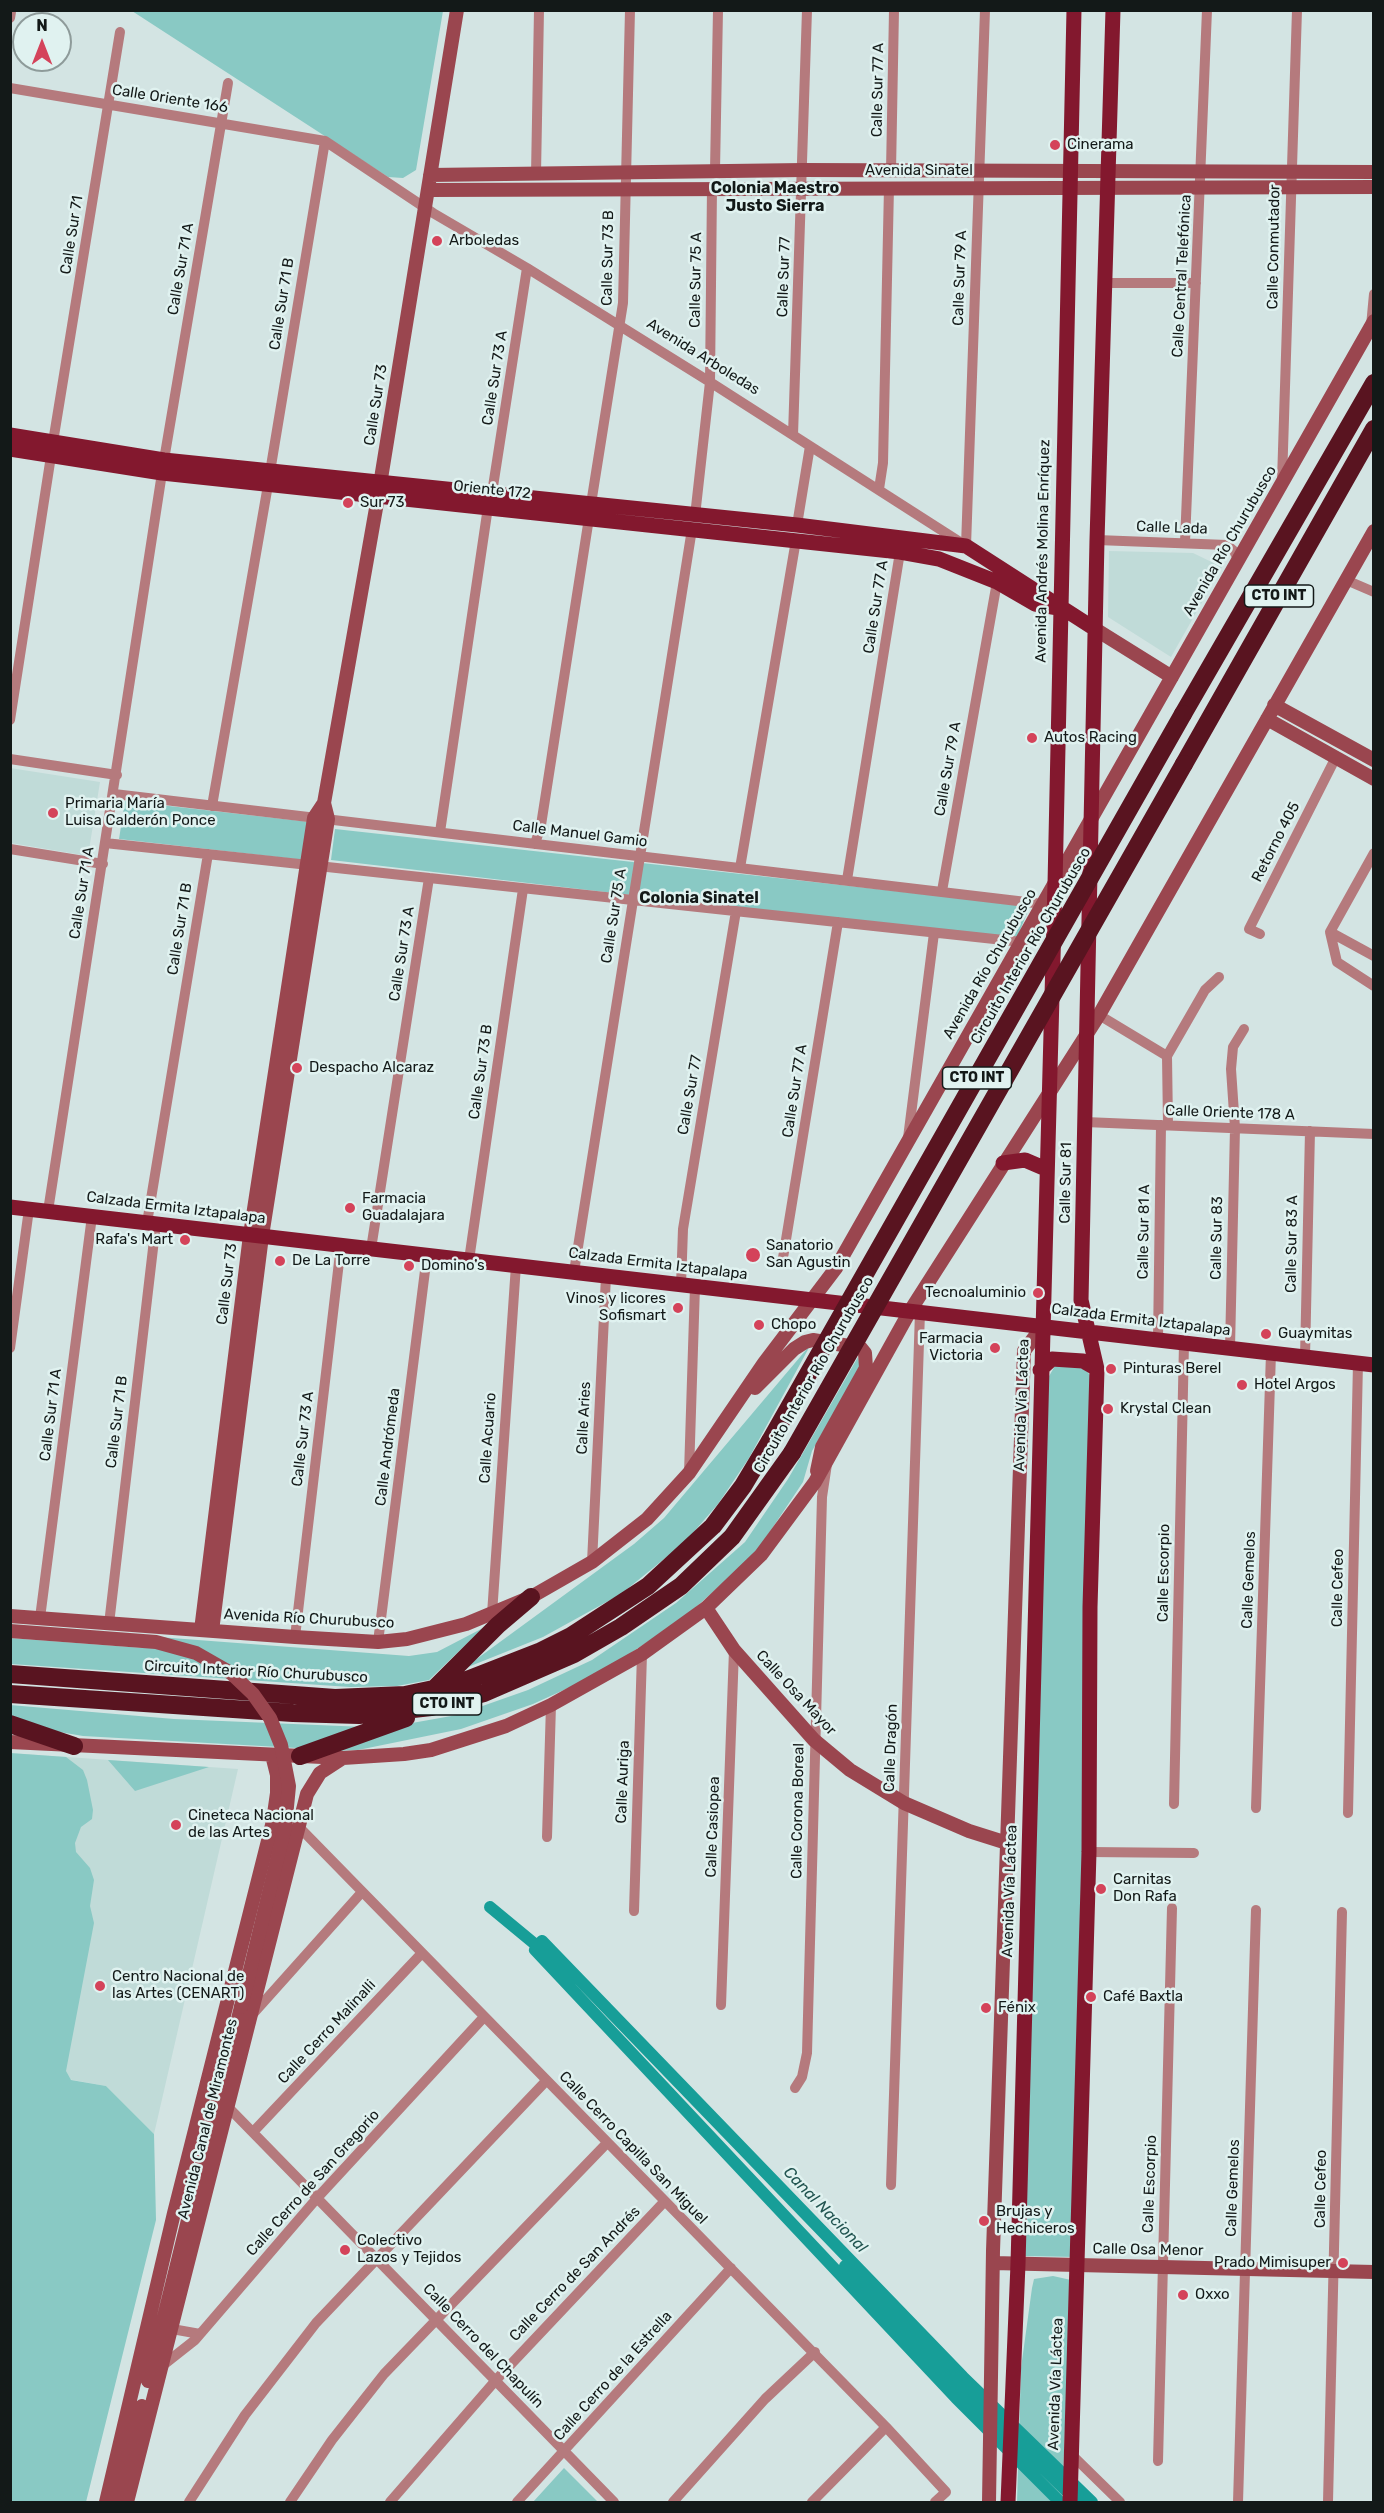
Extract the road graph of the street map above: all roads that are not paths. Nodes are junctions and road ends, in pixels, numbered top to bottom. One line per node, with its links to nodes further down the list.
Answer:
1 (457, 10): 28 (street, Calle Sur 73)
2 (539, 10): 27 (street)
3 (630, 10): 20 (street, Calle Sur 73 B)
4 (718, 10): 18 (street)
5 (807, 10): 19 (street, Calle Sur 77)
6 (894, 10): 21 (street, Calle Sur 77 A)
7 (985, 10): 23 (street, Calle Sur 79 A)
8 (1074, 10): 29 (main road, Avenida Andrés Molina Enríquez)
9 (1113, 10): 24 (main road)
10 (1207, 10): 25 (street, Calle Central Telefónica)
11 (1297, 10): 22 (street, Calle Conmutador)
12 (120, 32): 15 (street, Calle Sur 71)
13 (228, 83): 16 (street, Calle Sur 71 A)
14 (10, 88): 15 (street, Calle Oriente 166)
15 (108, 104): 16 (street, Calle Oriente 166); 54 (street, Calle Sur 71)
16 (222, 122): 17 (street, Calle Oriente 166); 55 (street, Calle Sur 71 A)
17 (325, 141): 40 (street, Avenida Arboledas); 56 (street, Calle Sur 71 B)
18 (715, 170): 19 (street, Avenida Sinatel); 20 (street, Avenida Sinatel)
19 (803, 170): 21 (street, Avenida Sinatel); 31 (street, Calle Sur 77)
20 (625, 171): 27 (street, Avenida Sinatel); 34 (street, Calle Sur 73 B)
21 (891, 171): 23 (street, Avenida Sinatel)
22 (1290, 171): 25 (street, Avenida Sinatel); 26 (street, Avenida Sinatel); 33 (street, Calle Conmutador)
23 (978, 172): 29 (street, Avenida Sinatel); 35 (street, Calle Sur 79 A)
24 (1108, 172): 25 (street, Avenida Sinatel); 29 (street, Avenida Sinatel); 36 (main road)
25 (1201, 172): 37 (street, Calle Central Telefónica)
26 (1374, 172)
27 (536, 174): 28 (street, Avenida Sinatel)
28 (430, 176): 39 (street, Calle Sur 73)
29 (1070, 180): 35 (street, Avenida Sinatel); 36 (street, Avenida Sinatel); 74 (main road, Avenida Andrés Molina Enríquez)
30 (712, 187): 31 (street, Avenida Sinatel); 34 (street, Avenida Sinatel); 47 (street, Calle Sur 75 A)
31 (802, 187): 32 (street, Avenida Sinatel); 51 (street, Calle Sur 77)
32 (889, 187): 35 (street, Avenida Sinatel); 58 (street)
33 (1290, 187): 37 (street, Avenida Sinatel); 38 (street, Avenida Sinatel); 57 (street, Calle Conmutador)
34 (625, 188): 39 (street, Avenida Sinatel); 46 (street, Calle Sur 73 B)
35 (978, 188): 67 (street, Calle Sur 79 A)
36 (1107, 188): 37 (street, Avenida Sinatel); 42 (main road)
37 (1201, 188): 43 (street, Calle Central Telefónica)
38 (1374, 188)
39 (428, 190): 40 (street, Calle Sur 73)
40 (425, 207): 41 (street, Avenida Arboledas); 59 (street, Calle Sur 73)
41 (527, 268): 46 (street, Avenida Arboledas); 60 (street, Calle Sur 73 A)
42 (1106, 283): 43 (street); 65 (main road)
43 (1196, 283): 66 (street, Calle Central Telefónica)
44 (1374, 294): 45 (street)
45 (1372, 324): 57 (street, Avenida Río Churubusco / CTO INT)
46 (621, 327): 47 (street, Avenida Arboledas); 61 (street, Calle Sur 73 B)
47 (710, 382): 51 (street, Avenida Arboledas); 62 (street, Calle Sur 75 A)
48 (1374, 383): 175 (highway, Circuito Interior Río Churubusco / CTO INT, bridge)
49 (1372, 434): 175 (highway, Circuito Interior Río Churubusco / CTO INT, bridge)
50 (10, 435): 54 (main road, Oriente 172)
51 (793, 435): 52 (street, Avenida Arboledas)
52 (810, 446): 58 (street, Avenida Arboledas); 64 (street)
53 (10, 449): 54 (main road, Oriente 172)
54 (52, 449): 55 (main road, Oriente 172); 79 (street, Calle Sur 71)
55 (163, 467): 56 (main road, Oriente 172); 83 (street, Calle Sur 71 A)
56 (269, 478): 59 (main road, Oriente 172); 86 (street, Calle Sur 71 B)
57 (1281, 483): 69 (street, Avenida Río Churubusco / CTO INT)
58 (879, 489): 67 (street, Avenida Arboledas)
59 (379, 490): 60 (main road, Oriente 172); 87 (street, Calle Sur 73)
60 (490, 500): 61 (main road, Oriente 172); 89 (street, Calle Sur 73 A)
61 (590, 511): 62 (main road, Oriente 172); 91 (street, Calle Sur 73 B)
62 (693, 523): 64 (main road, Oriente 172); 95 (street, Calle Sur 75 A)
63 (1374, 531): 71 (street, CTO INT)
64 (796, 532): 67 (main road, Oriente 172); 68 (main road, Oriente 172); 98 (street)
65 (1097, 540): 66 (street, Calle Lada); 75 (main road)
66 (1185, 542): 69 (street, Calle Lada)
67 (966, 546): 74 (main road, Avenida Arboledas)
68 (900, 552): 70 (main road, Oriente 172); 100 (street, Calle Sur 77 A)
69 (1238, 560): 76 (street, Avenida Río Churubusco / CTO INT)
70 (968, 569): 72 (main road, Avenida Arboledas)
71 (1346, 580): 73 (street); 77 (street, CTO INT)
72 (997, 582): 74 (main road, Avenida Arboledas); 103 (street, Calle Sur 79 A)
73 (1374, 592)
74 (1060, 608): 75 (main road, Avenida Arboledas); 101 (main road, Avenida Andrés Molina Enríquez)
75 (1095, 629): 76 (street, Avenida Arboledas); 88 (main road)
76 (1172, 677): 88 (street, Avenida Río Churubusco / CTO INT)
77 (1274, 705): 78 (street, CTO INT); 82 (street)
78 (1267, 719): 80 (street); 115 (street, CTO INT)
79 (10, 720)
80 (1336, 757): 84 (street); 110 (street, Retorno 405)
81 (10, 759): 83 (street)
82 (1374, 760)
83 (117, 775): 85 (street, Calle Sur 71 A)
84 (1374, 778)
85 (114, 794): 86 (street, Calle Manuel Gamio); 90 (street, Calle Sur 71 A)
86 (212, 806): 87 (street, Calle Manuel Gamio)
87 (321, 819): 89 (street, Calle Manuel Gamio); 97 (street, Calle Sur 73)
88 (1091, 819): 101 (street, Avenida Río Churubusco / CTO INT); 117 (main road)
89 (440, 832): 91 (street, Calle Manuel Gamio)
90 (105, 843): 94 (street); 96 (street, Calle Sur 71 A)
91 (535, 844): 95 (street, Calle Manuel Gamio)
92 (10, 849): 96 (street)
93 (1374, 853): 108 (street)
94 (208, 854): 97 (street); 132 (street, Calle Sur 71 B)
95 (638, 856): 98 (street, Calle Manuel Gamio); 104 (street, Calle Sur 75 A)
96 (103, 864): 130 (street, Calle Sur 71 A)
97 (314, 866): 99 (street); 133 (street, Calle Sur 73)
98 (740, 868): 100 (street, Calle Manuel Gamio)
99 (429, 878): 102 (street); 135 (street, Calle Sur 73 A)
100 (847, 880): 103 (street, Calle Manuel Gamio)
101 (1054, 884): 105 (street, Avenida Río Churubusco / CTO INT); 119 (main road, Avenida Andrés Molina Enríquez)
102 (523, 889): 104 (street); 137 (street, Calle Sur 73 B)
103 (942, 891): 105 (street, Calle Manuel Gamio)
104 (632, 900): 106 (street); 140 (street, Calle Sur 75 A)
105 (1044, 904): 111 (street, Avenida Río Churubusco / CTO INT)
106 (736, 911): 107 (street); 142 (street, Calle Sur 77)
107 (838, 922): 109 (street); 138 (street, Calle Sur 77 A)
108 (1330, 932): 112 (street); 114 (street)
109 (934, 933): 111 (street); 125 (street)
110 (1260, 934)
111 (1022, 942): 125 (street, Avenida Río Churubusco / CTO INT)
112 (1374, 956)
113 (1219, 977): 118 (street)
114 (1374, 986)
115 (1099, 1015): 117 (street, CTO INT); 118 (street)
116 (1244, 1029): 122 (street, Calle Sur 83)
117 (1087, 1033): 119 (street, CTO INT); 120 (main road, Calle Sur 81)
118 (1167, 1056): 121 (street)
119 (1048, 1092): 126 (street, CTO INT); 127 (main road, Calle Sur 81)
120 (1085, 1122): 121 (street, Calle Oriente 178 A); 146 (main road, Calle Sur 81)
121 (1165, 1125): 122 (street, Calle Oriente 178 A); 147 (street, Calle Sur 81 A)
122 (1235, 1128): 123 (street, Calle Oriente 178 A); 150 (street, Calle Sur 83)
123 (1310, 1131): 124 (street, Calle Oriente 178 A); 152 (street, Calle Sur 83 A)
124 (1374, 1134)
125 (908, 1140): 143 (street, Avenida Río Churubusco / CTO INT)
126 (1003, 1163): 127 (main road); 144 (street, CTO INT)
127 (1046, 1168): 145 (main road, Calle Sur 81)
128 (10, 1207): 129 (main road, Calzada Ermita Iztapalapa)
129 (29, 1209): 130 (main road, Calzada Ermita Iztapalapa); 149 (street)
130 (48, 1211): 131 (main road, Calzada Ermita Iztapalapa)
131 (92, 1216): 132 (main road, Calzada Ermita Iztapalapa); 165 (street, Calle Sur 71 A)
132 (151, 1223): 133 (main road, Calzada Ermita Iztapalapa); 166 (street, Calle Sur 71 B)
133 (256, 1235): 134 (main road, Calzada Ermita Iztapalapa); 168 (street, Calle Sur 73)
134 (341, 1245): 135 (main road, Calzada Ermita Iztapalapa); 169 (street, Calle Sur 73 A)
135 (371, 1249): 136 (main road, Calzada Ermita Iztapalapa)
136 (427, 1255): 137 (main road, Calzada Ermita Iztapalapa); 170 (street, Calle Andrómeda)
137 (469, 1260): 139 (main road, Calzada Ermita Iztapalapa)
138 (782, 1264)
139 (516, 1265): 140 (main road, Calzada Ermita Iztapalapa); 163 (street, Calle Acuario)
140 (574, 1272): 141 (main road, Calzada Ermita Iztapalapa)
141 (606, 1276): 142 (main road, Calzada Ermita Iztapalapa); 160 (street, Calle Aries)
142 (688, 1285): 143 (main road, Calzada Ermita Iztapalapa); 158 (street)
143 (813, 1300): 144 (main road, Calzada Ermita Iztapalapa); 156 (street, Avenida Río Churubusco / CTO INT)
144 (915, 1312): 145 (main road, Calzada Ermita Iztapalapa); 157 (street, CTO INT); 184 (street, Calle Dragón)
145 (1042, 1327): 146 (main road, Calzada Ermita Iztapalapa); 154 (main road, Avenida Vía Láctea); 190 (street, Avenida Vía Láctea)
146 (1090, 1332): 147 (main road, Calzada Ermita Iztapalapa); 155 (main road, Avenida Vía Láctea)
147 (1158, 1340): 148 (main road, Calzada Ermita Iztapalapa)
148 (1184, 1343): 150 (main road, Calzada Ermita Iztapalapa); 185 (street, Calle Escorpio)
149 (10, 1348)
150 (1230, 1348): 151 (main road, Calzada Ermita Iztapalapa)
151 (1271, 1353): 152 (main road, Calzada Ermita Iztapalapa); 186 (street, Calle Gemelos)
152 (1305, 1357): 153 (main road, Calzada Ermita Iztapalapa)
153 (1366, 1364): 187 (street, Calle Cefeo)
154 (1040, 1370): 155 (main road); 218 (main road, Avenida Vía Láctea)
155 (1097, 1370): 191 (main road, Avenida Vía Láctea)
156 (736, 1407): 158 (street, Avenida Río Churubusco / CTO INT); 159 (street)
157 (827, 1461): 159 (street, CTO INT); 178 (street, Calle Corona Boreal)
158 (689, 1473): 160 (street, Avenida Río Churubusco / CTO INT)
159 (815, 1482): 162 (street, CTO INT)
160 (592, 1562): 161 (street, Avenida Río Churubusco / CTO INT)
161 (531, 1597): 163 (street, Avenida Río Churubusco / CTO INT); 175 (highway)
162 (706, 1608): 171 (street, Calle Osa Mayor); 172 (street, CTO INT)
163 (492, 1614): 170 (street, Avenida Río Churubusco / CTO INT)
164 (10, 1616): 165 (street, Avenida Río Churubusco / CTO INT)
165 (40, 1618): 166 (street, Avenida Río Churubusco / CTO INT)
166 (109, 1624): 168 (street, Avenida Río Churubusco / CTO INT)
167 (10, 1631): 204 (street, bridge)
168 (206, 1631): 169 (street, Avenida Río Churubusco / CTO INT)
169 (295, 1637): 170 (street, Avenida Río Churubusco / CTO INT)
170 (378, 1642)
171 (734, 1650): 178 (street, Calle Osa Mayor); 203 (street, Calle Casiopea)
172 (642, 1654): 176 (street, CTO INT); 197 (street, Calle Auriga)
173 (10, 1674): 175 (highway, Circuito Interior Río Churubusco / CTO INT)
174 (10, 1694): 175 (highway, Circuito Interior Río Churubusco / CTO INT)
175 (432, 1699): 182 (highway)
176 (551, 1705): 183 (street, CTO INT); 189 (street)
177 (10, 1724): 180 (highway)
178 (814, 1740): 184 (street, Calle Osa Mayor); 207 (street, Calle Corona Boreal)
179 (10, 1742): 180 (street, CTO INT)
180 (74, 1746): 181 (street, CTO INT)
181 (272, 1755): 182 (street, CTO INT); 195 (street, Avenida Canal de Miramontes)
182 (300, 1756): 183 (street, CTO INT)
183 (343, 1758): 188 (street, Avenida Canal de Miramontes)
184 (904, 1803): 190 (street, Calle Osa Mayor); 213 (street, Calle Dragón)
185 (1174, 1804)
186 (1256, 1808)
187 (1348, 1813)
188 (299, 1827): 193 (street, Calle Cerro Capilla San Miguel); 199 (street, Avenida Canal de Miramontes)
189 (546, 1837)
190 (1007, 1843): 217 (street, Avenida Vía Láctea)
191 (1089, 1852): 192 (street); 219 (main road, Avenida Vía Láctea)
192 (1194, 1853)
193 (362, 1892): 202 (street, Calle Cerro Capilla San Miguel); 204 (street)
194 (1172, 1908): 220 (street, Calle Escorpio)
195 (250, 1909): 199 (street); 200 (street, Avenida Canal de Miramontes)
196 (1256, 1910): 222 (street, Calle Gemelos)
197 (634, 1911)
198 (1342, 1912): 223 (street, Calle Cefeo)
199 (277, 1917): 201 (street, Avenida Canal de Miramontes)
200 (243, 1937): 201 (street); 235 (street, Avenida Canal de Miramontes)
201 (267, 1950): 204 (street, Avenida Canal de Miramontes)
202 (422, 1953): 205 (street, Calle Cerro Capilla San Miguel); 210 (street, Calle Cerro Malinalli)
203 (721, 2005)
204 (245, 2012): 208 (street, Avenida Canal de Miramontes); 212 (street, Avenida Canal de Miramontes)
205 (484, 2017): 206 (street, Calle Cerro Capilla San Miguel); 214 (street, Calle Cerro de San Gregorio)
206 (546, 2081): 211 (street, Calle Cerro Capilla San Miguel); 216 (street)
207 (795, 2088)
208 (228, 2107): 209 (street, Avenida Canal de Miramontes); 210 (street, Calle Cerro del Chapulín)
209 (222, 2129): 212 (street); 226 (street, Avenida Canal de Miramontes)
210 (254, 2131): 214 (street, Calle Cerro del Chapulín)
211 (607, 2143): 215 (street, Calle Cerro Capilla San Miguel); 225 (street)
212 (201, 2169): 236 (street, Avenida Canal de Miramontes)
213 (891, 2185)
214 (318, 2197): 216 (street, Calle Cerro del Chapulín); 227 (street, Calle Cerro de San Gregorio)
215 (664, 2202): 221 (street, Calle Cerro Capilla San Miguel); 230 (street, Calle Cerro de San Andrés)
216 (378, 2259): 225 (street, Calle Cerro del Chapulín); 238 (street)
217 (993, 2263): 218 (street, Calle Osa Menor); 246 (street, Avenida Vía Láctea)
218 (1018, 2264): 219 (street, Calle Osa Menor); 247 (main road, Avenida Vía Láctea)
219 (1078, 2265): 220 (street, Calle Osa Menor); 234 (main road, Avenida Vía Láctea)
220 (1162, 2267): 222 (street, Calle Osa Menor); 233 (street, Calle Escorpio)
221 (731, 2268): 228 (street, Calle Cerro Capilla San Miguel); 232 (street, Calle Cerro de la Estrella)
222 (1246, 2269): 223 (street, Calle Osa Menor); 250 (street, Calle Gemelos)
223 (1334, 2271): 224 (street, Calle Osa Menor); 251 (street, Calle Cefeo)
224 (1374, 2272)
225 (437, 2320): 230 (street, Calle Cerro del Chapulín); 239 (street)
226 (172, 2329): 227 (street); 229 (street, Avenida Canal de Miramontes)
227 (200, 2334): 229 (street, Calle Cerro de San Gregorio)
228 (815, 2352): 231 (street, Calle Cerro Capilla San Miguel); 243 (street)
229 (162, 2366): 237 (street, Avenida Canal de Miramontes)
230 (496, 2380): 232 (street, Calle Cerro del Chapulín); 240 (street, Calle Cerro de San Andrés)
231 (886, 2427): 244 (street); 245 (street, Calle Cerro Capilla San Miguel)
232 (565, 2452): 241 (street, Calle Cerro de la Estrella); 242 (street, Calle Cerro del Chapulín)
233 (1158, 2460)
234 (1071, 2461): 248 (main road, Avenida Vía Láctea); 249 (street)
235 (106, 2502)
236 (118, 2502)
237 (128, 2502)
238 (189, 2502)
239 (290, 2502)
240 (390, 2502)
241 (517, 2502)
242 (615, 2502)
243 (673, 2502)
244 (812, 2502)
245 (935, 2502)
246 (989, 2502)
247 (1008, 2502)
248 (1070, 2502)
249 (1120, 2502)
250 (1238, 2502)
251 (1328, 2502)

